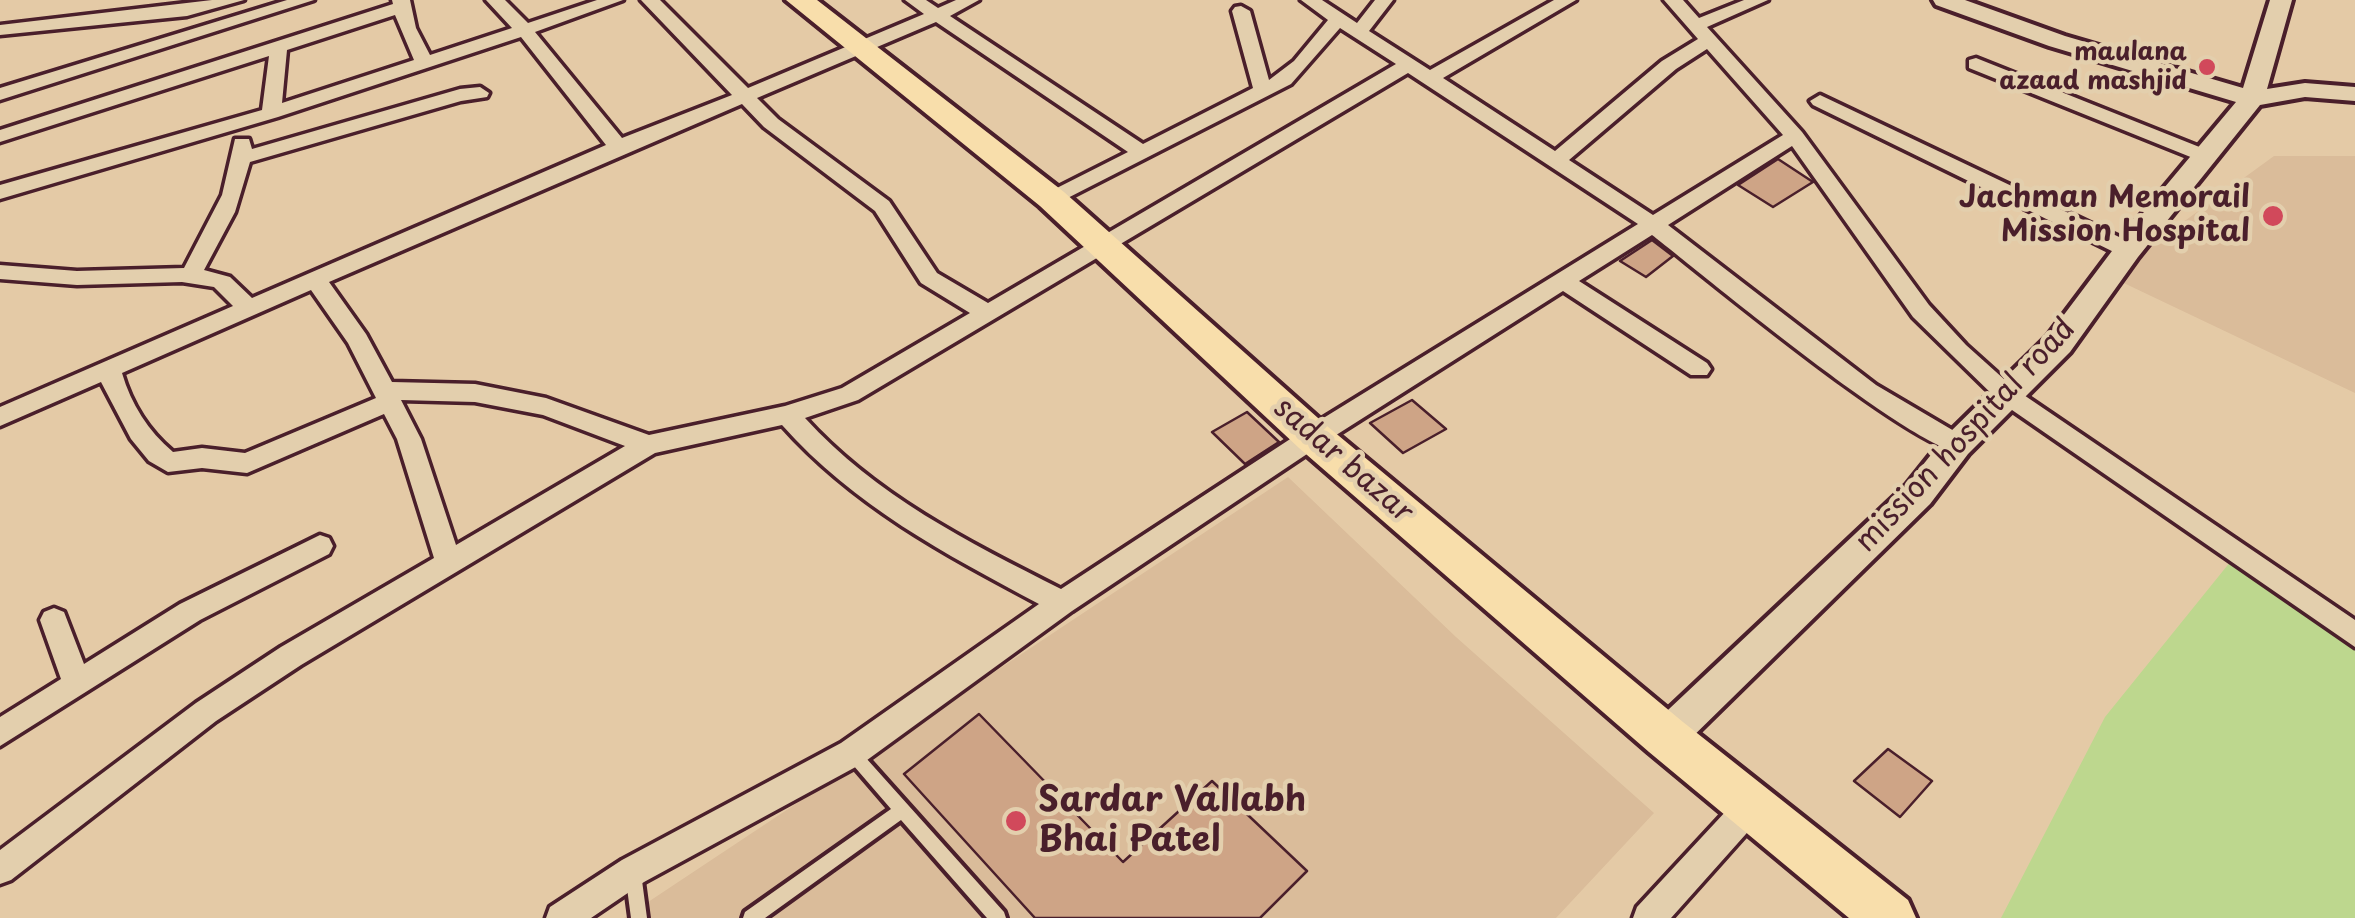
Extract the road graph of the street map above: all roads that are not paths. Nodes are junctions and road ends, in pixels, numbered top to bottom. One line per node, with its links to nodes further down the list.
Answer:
1 (235, 0): 21 (street)
2 (496, 0): 20 (street)
3 (614, 0): 20 (street)
4 (650, 0): 33 (street)
5 (800, 0): 25 (main road, sadar bazar)
6 (914, 0): 18 (street)
7 (970, 0): 18 (street)
8 (1310, 0): 19 (street)
9 (1384, 0): 19 (street)
10 (1567, 0): 28 (street)
11 (1673, 0): 22 (street)
12 (1760, 0): 22 (street)
13 (1944, 0): 34 (street)
14 (2282, 0): 34 (street, mission hospital road)
15 (292, 2): 23 (street); 31 (street)
16 (402, 4): 23 (street); 26 (street)
17 (1240, 12): 29 (street)
18 (936, 16): 25 (street); 41 (street)
19 (1350, 26): 28 (street); 29 (street)
20 (523, 28): 26 (street); 40 (street)
21 (0, 30)
22 (1703, 32): 39 (street); 44 (street)
23 (301, 39): 24 (street)
24 (277, 46): 36 (street); 38 (street)
25 (863, 49): 33 (street); 46 (main road, sadar bazar)
26 (424, 62): 36 (street)
27 (1976, 64): 42 (street)
28 (1420, 71): 44 (street); 48 (street)
29 (1263, 91): 41 (street)
30 (480, 93): 43 (street)
31 (0, 94)
32 (2355, 94): 34 (street)
33 (744, 96): 40 (street); 55 (street)
34 (2252, 99): 42 (street, mission hospital road)
35 (1820, 101): 49 (street)
36 (271, 113): 37 (street)
37 (242, 122): 43 (street); 45 (street)
38 (0, 136)
39 (1795, 136): 47 (street); 58 (street)
40 (618, 147): 52 (street)
41 (1143, 153): 46 (street)
42 (2205, 156): 49 (street, mission hospital road)
43 (242, 158): 51 (street)
44 (1556, 160): 47 (street)
45 (0, 192)
46 (1052, 199): 48 (main road, sadar bazar)
47 (1650, 223): 53 (street); 64 (street)
48 (1103, 246): 55 (street); 62 (main road, sadar bazar)
49 (2128, 250): 58 (street, mission hospital road)
50 (0, 272): 51 (street)
51 (190, 276): 54 (street)
52 (315, 279): 54 (street); 59 (street)
53 (1560, 280): 57 (street); 62 (street)
54 (249, 308): 56 (street)
55 (986, 312): 60 (street)
56 (109, 369): 59 (street); 61 (street)
57 (1699, 369)
58 (2007, 395): 64 (street, mission hospital road); 69 (street)
59 (387, 397): 63 (street); 66 (street)
60 (787, 415): 63 (street); 67 (street)
61 (0, 417)
62 (1313, 437): 67 (street); 72 (main road, sadar bazar)
63 (648, 445): 66 (street)
64 (1958, 445): 72 (street, mission hospital road)
65 (320, 546): 70 (street)
66 (448, 562): 76 (street)
67 (1062, 603): 73 (street)
68 (54, 620): 70 (street)
69 (2355, 634)
70 (76, 685): 71 (street)
71 (0, 733)
72 (1666, 737): 74 (main road, sadar bazar)
73 (852, 753): 75 (lane); 77 (street)
74 (1751, 806): 82 (street); 83 (main road, sadar bazar)
75 (902, 810): 80 (lane); 81 (lane)
76 (0, 870)
77 (633, 871): 78 (lane); 79 (street)
78 (638, 914)
79 (562, 918)
80 (752, 918)
81 (998, 918)
82 (1649, 918)
83 (1890, 918)

